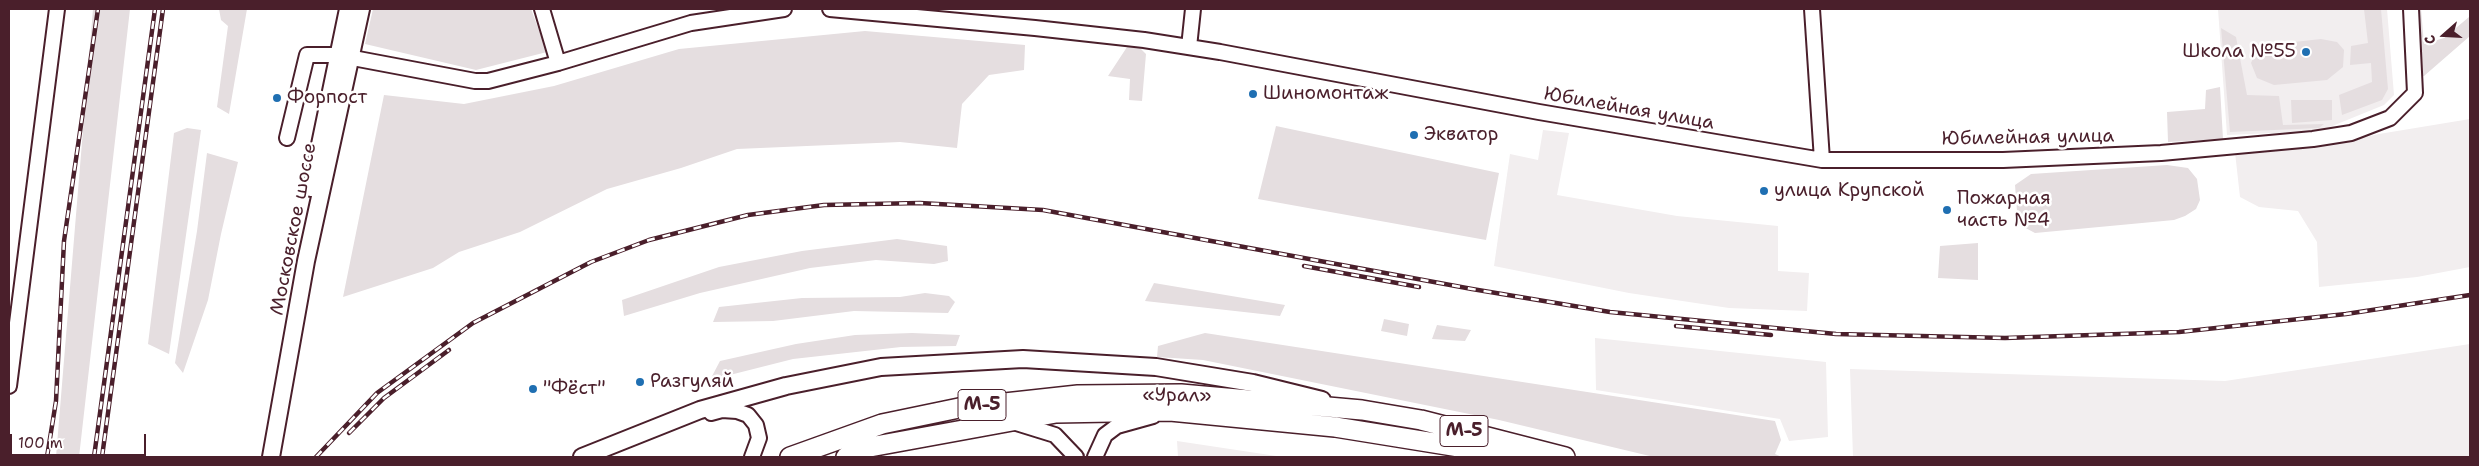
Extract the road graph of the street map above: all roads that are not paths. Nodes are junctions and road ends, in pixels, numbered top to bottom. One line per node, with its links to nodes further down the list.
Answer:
1 (57, 9): 15 (street)
2 (348, 9): 11 (main road, Московское шоссе)
3 (361, 9): 11 (main road, Московское шоссе)
4 (542, 9): 12 (street)
5 (784, 9): 12 (street)
6 (830, 9): 10 (street, Юбилейная улица)
7 (1193, 9): 10 (street)
8 (1812, 9): 14 (street)
9 (2410, 9): 14 (street, Юбилейная улица)
10 (1189, 48): 14 (street, Юбилейная улица)
11 (343, 56): 12 (street); 13 (street); 20 (main road, Московское шоссе); 21 (main road, Московское шоссе)
12 (558, 63)
13 (287, 138)
14 (1822, 160)
15 (9, 386)
16 (1362, 410): 18 (main road); 24 (highway, «Урал» / М-5); 29 (highway, «Урал» / М-5)
17 (1170, 411): 19 (highway, «Урал» / М-5); 27 (street); 28 (highway, «Урал» / М-5)
18 (683, 418): 22 (main road); 23 (street)
19 (1010, 421): 25 (highway, «Урал» / М-5); 26 (street)
20 (260, 457)
21 (271, 457)
22 (582, 457)
23 (752, 457)
24 (790, 457)
25 (846, 457)
26 (1076, 457)
27 (1095, 457)
28 (1524, 457)
29 (1565, 457)

